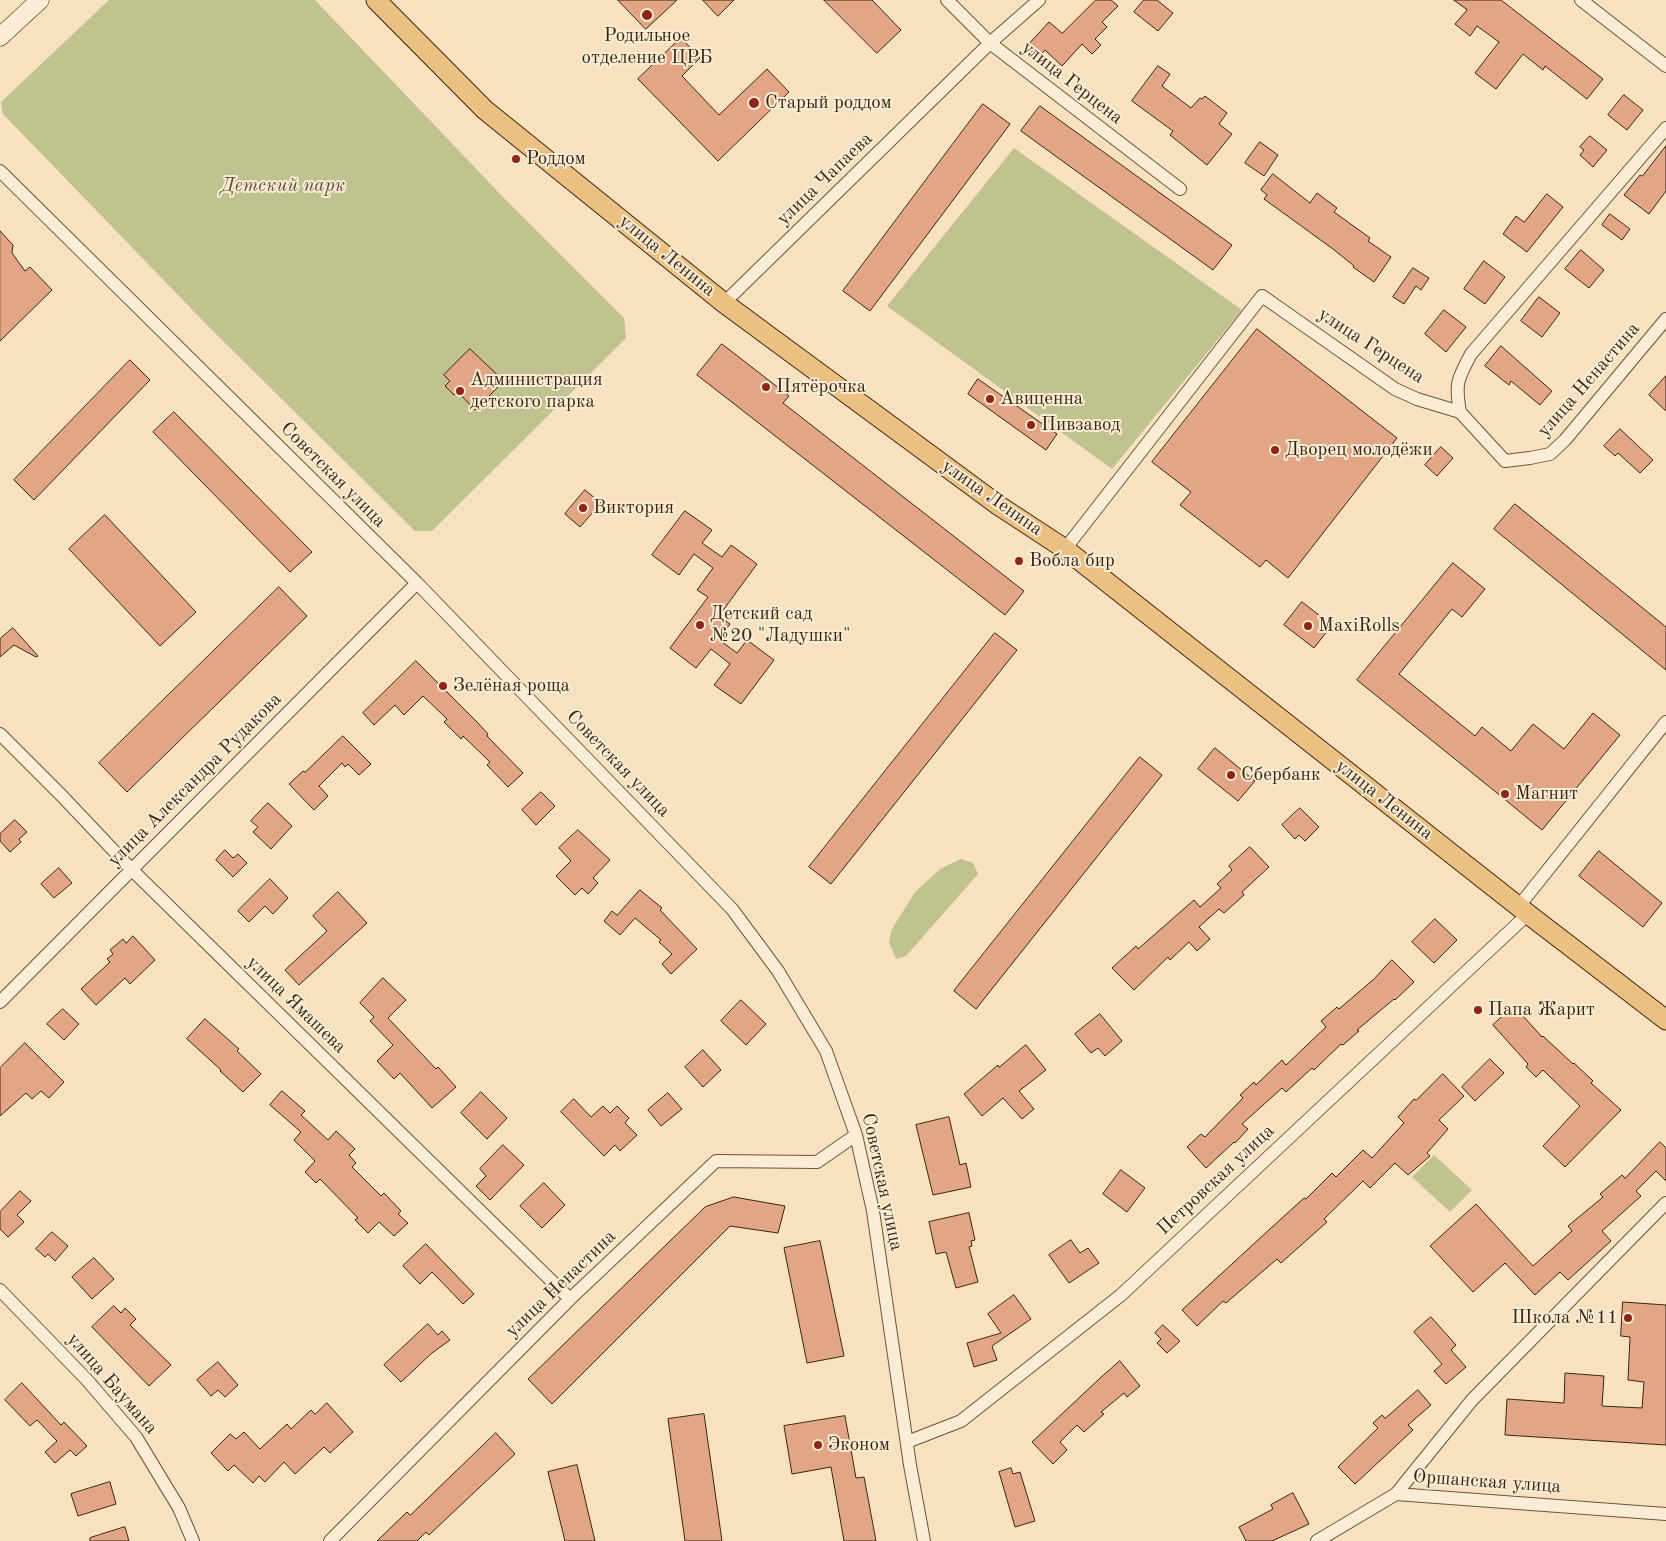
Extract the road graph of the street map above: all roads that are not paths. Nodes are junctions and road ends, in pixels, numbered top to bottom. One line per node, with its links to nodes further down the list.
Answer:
1 (40, 0): 6 (street)
2 (376, 0): 12 (main road, улица Ленина)
3 (947, 0): 7 (street, улица Герцена)
4 (1039, 0): 7 (street, улица Чапаева)
5 (1581, 0): 8 (street)
6 (0, 37)
7 (990, 43): 11 (street, улица Герцена); 12 (street, улица Чапаева)
8 (1666, 66)
9 (1666, 128): 14 (street)
10 (0, 171): 16 (street, Советская улица)
11 (1180, 189)
12 (724, 303): 15 (main road, улица Ленина)
13 (1666, 318): 14 (street, улица Ненастина)
14 (1460, 412): 15 (street, улица Герцена)
15 (1065, 549): 20 (main road, улица Ленина)
16 (417, 583): 19 (street, улица Александра Рудакова); 23 (street, Советская улица)
17 (1666, 722): 20 (street, Петровская улица)
18 (0, 734): 19 (street, улица Ямашева)
19 (132, 870): 21 (street, улица Александра Рудакова); 26 (street, улица Ямашева)
20 (1524, 910): 22 (main road, улица Ленина); 27 (street, Петровская улица)
21 (0, 1002)
22 (1666, 1020)
23 (856, 1135): 26 (street, улица Ненастина); 27 (street, Советская улица)
24 (1666, 1204): 28 (street)
25 (0, 1290): 30 (street, улица Баумана)
26 (570, 1299): 31 (street, улица Ненастина)
27 (907, 1442): 32 (street, Советская улица)
28 (1396, 1494): 29 (street, Оршанская улица); 33 (street, Оршанская улица)
29 (1666, 1514)
30 (193, 1541)
31 (330, 1541)
32 (924, 1541)
33 (1317, 1541)

